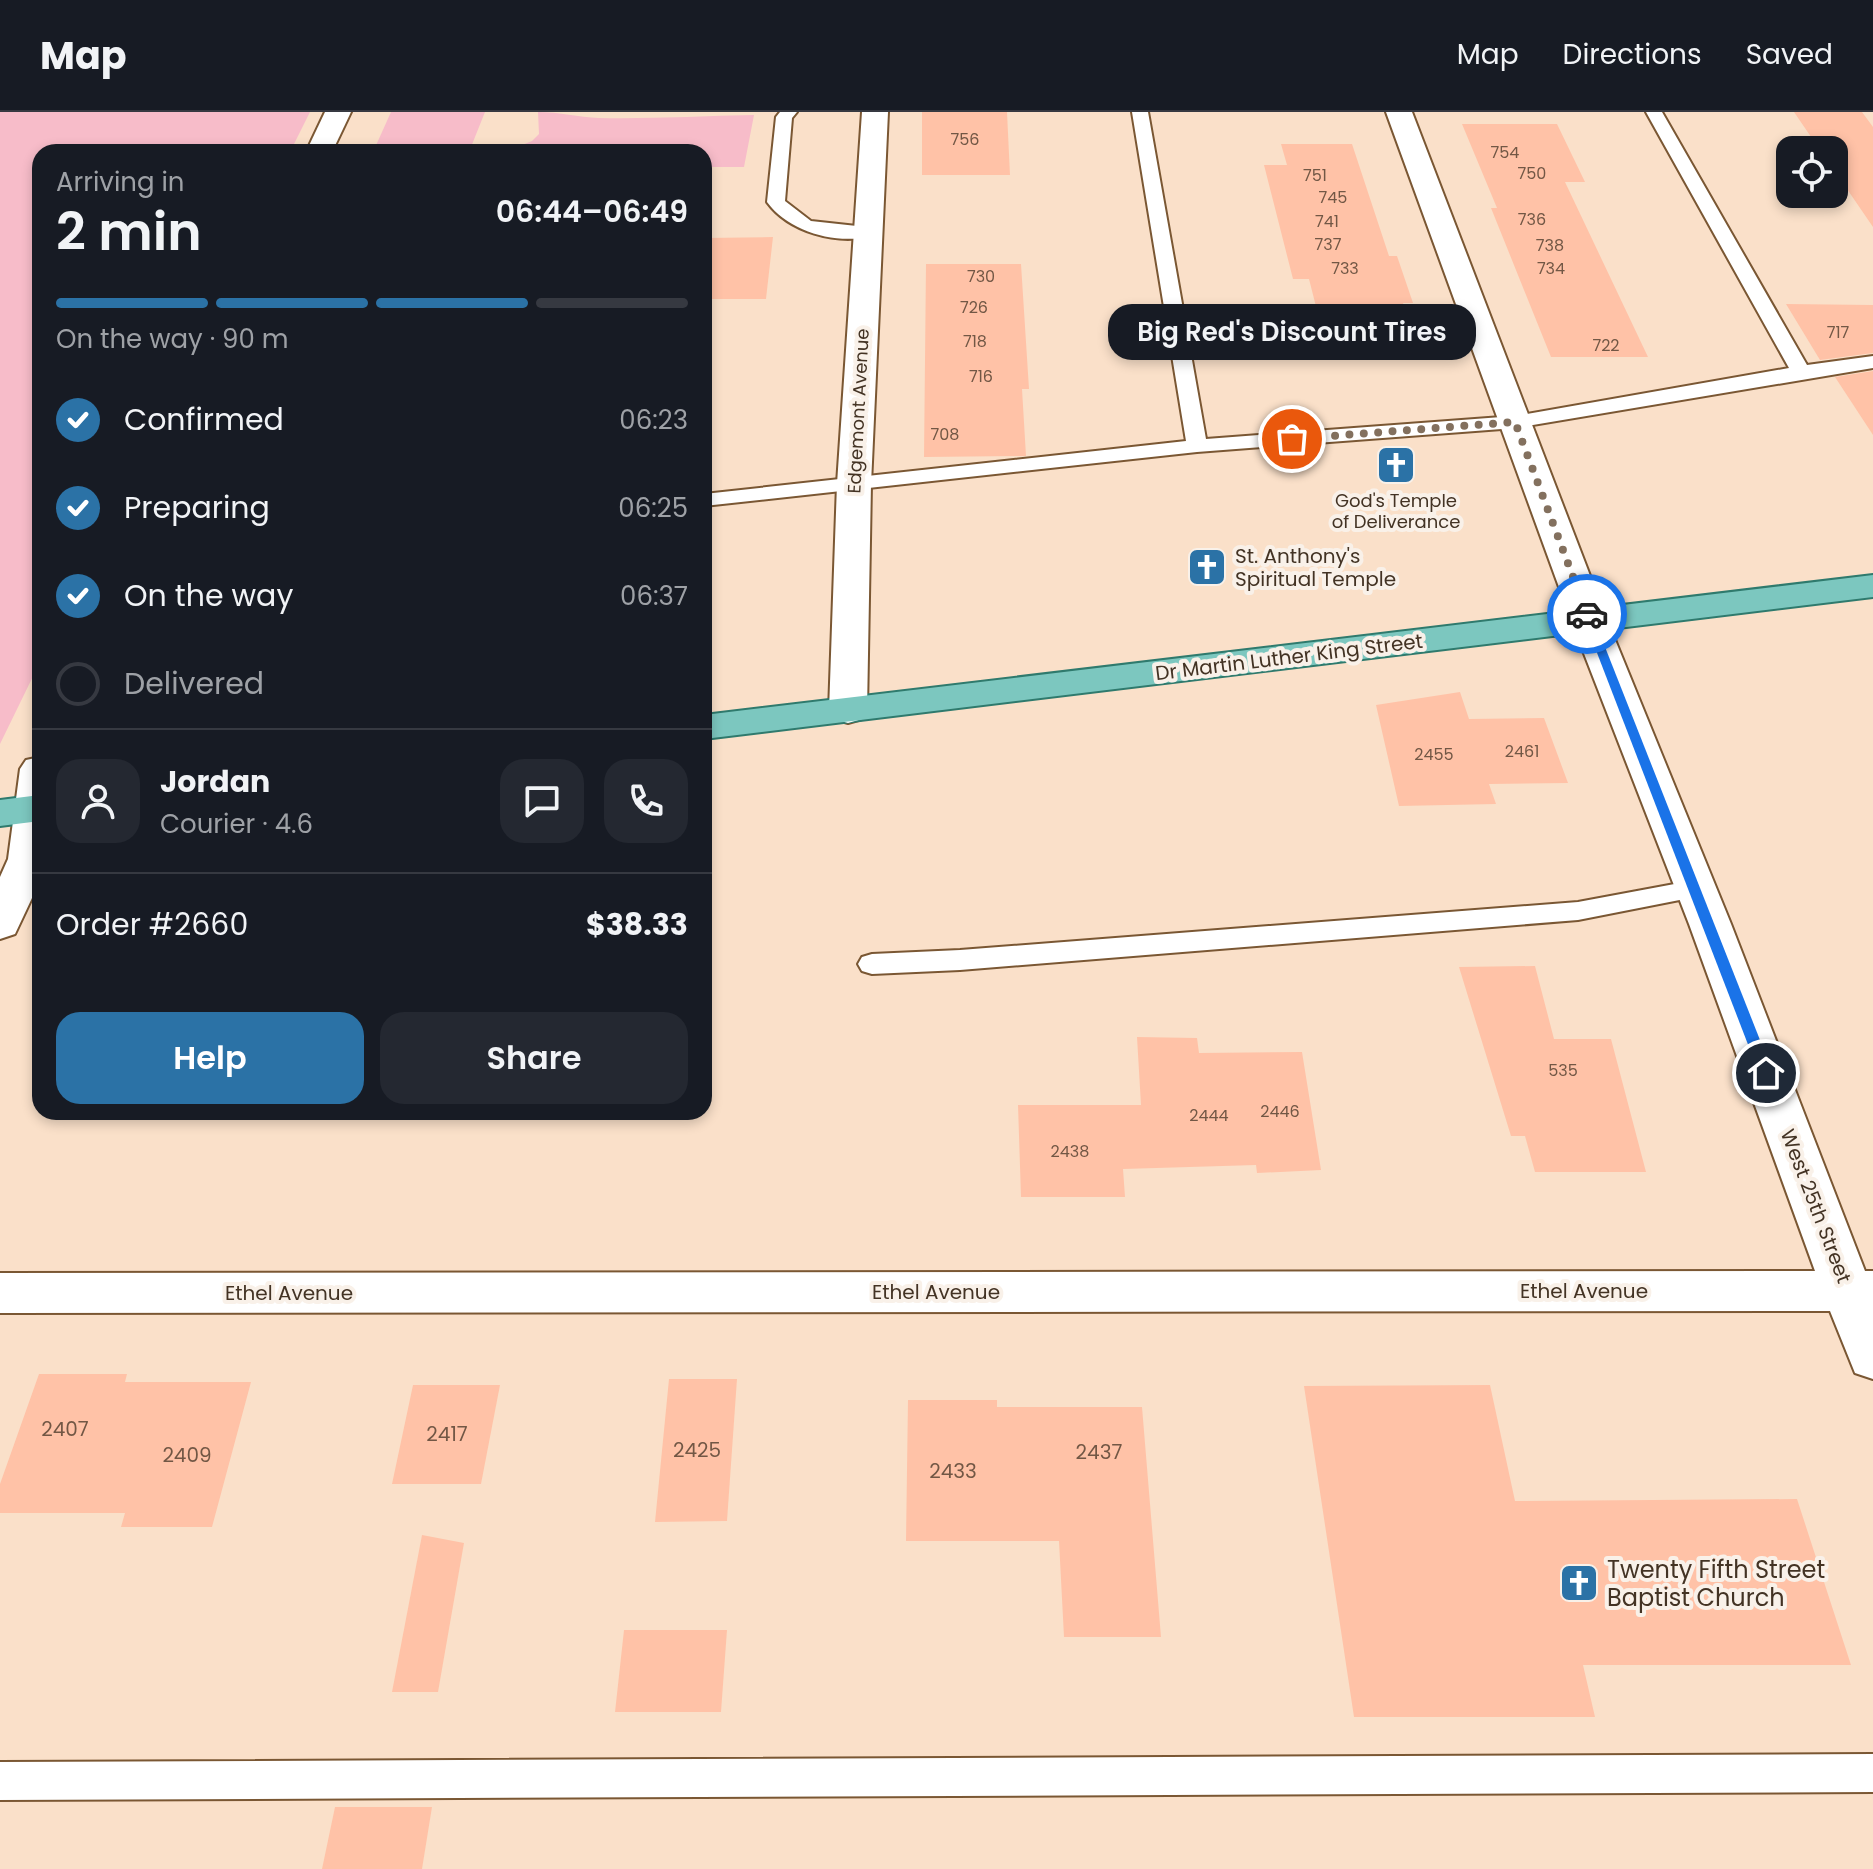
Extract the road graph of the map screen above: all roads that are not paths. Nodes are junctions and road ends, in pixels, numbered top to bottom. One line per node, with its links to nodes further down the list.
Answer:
1 (338, 112): 7 (street)
2 (789, 112): 8 (lane)
3 (875, 112): 8 (street, Edgemont Avenue)
4 (1140, 112): 12 (lane)
5 (1399, 112): 11 (street, West 25th Street)
6 (1654, 112): 10 (lane)
7 (323, 144)
8 (866, 232): 13 (street, Edgemont Avenue)
9 (1873, 362): 10 (lane)
10 (1801, 372): 11 (lane)
11 (1515, 422): 12 (lane); 16 (street, West 25th Street)
12 (1197, 446): 13 (lane)
13 (854, 484): 14 (lane); 17 (street, Edgemont Avenue)
14 (712, 499)
15 (1873, 586): 16 (main road, Dr Martin Luther King Street)
16 (1589, 620): 17 (main road, Dr Martin Luther King Street); 21 (street, West 25th Street)
17 (848, 711): 18 (main road, Dr Martin Luther King Street)
18 (712, 726)
19 (32, 791): 20 (street)
20 (25, 810): 22 (street)
21 (1696, 889): 23 (lane); 24 (street, West 25th Street)
22 (0, 924)
23 (872, 964)
24 (1860, 1291): 25 (street, Ethel Avenue); 26 (street, West 25th Street)
25 (0, 1293)
26 (1873, 1358)
27 (1873, 1773): 28 (lane)
28 (0, 1781)

